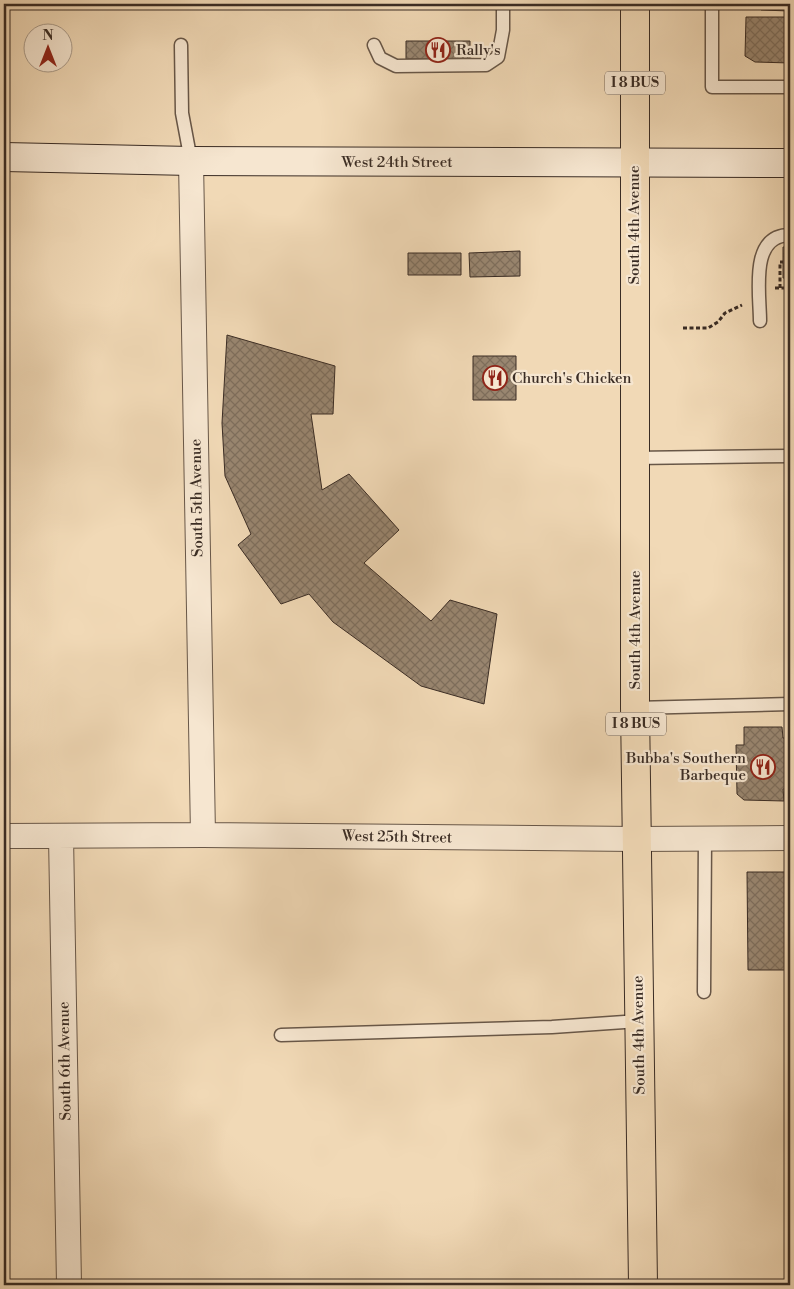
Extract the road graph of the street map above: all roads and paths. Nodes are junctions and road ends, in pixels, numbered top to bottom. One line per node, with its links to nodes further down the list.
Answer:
1 (503, 4): 5 (lane)
2 (635, 4): 9 (main road, South 4th Avenue / I 8 BUS)
3 (712, 4): 6 (lane)
4 (181, 45): 8 (lane)
5 (374, 45)
6 (790, 87)
7 (4, 157): 8 (main road, West 24th Street)
8 (191, 161): 9 (main road, West 24th Street); 22 (street, South 5th Avenue)
9 (635, 163): 10 (main road, West 24th Street); 19 (main road, South 4th Avenue / I 8 BUS)
10 (790, 163)
11 (790, 235): 13 (lane)
12 (783, 262): 14 (path)
13 (760, 288): 14 (path); 16 (lane); 17 (path)
14 (780, 288): 15 (path)
15 (790, 288)
16 (760, 321)
17 (683, 328)
18 (790, 456): 19 (lane)
19 (634, 458): 21 (main road, South 4th Avenue / I 8 BUS)
20 (790, 704): 21 (lane)
21 (635, 708): 27 (main road, South 4th Avenue / I 8 BUS)
22 (202, 834): 24 (street, West 25th Street); 27 (street, West 25th Street)
23 (4, 836): 24 (street, West 25th Street)
24 (61, 836): 31 (street, South 6th Avenue)
25 (705, 838): 26 (street, West 25th Street); 27 (street, West 25th Street); 28 (lane)
26 (790, 838)
27 (636, 839): 29 (main road, South 4th Avenue / I 8 BUS)
28 (704, 992)
29 (639, 1021): 30 (lane); 32 (main road, South 4th Avenue / I 8 BUS)
30 (281, 1035)
31 (69, 1285)
32 (642, 1285)

